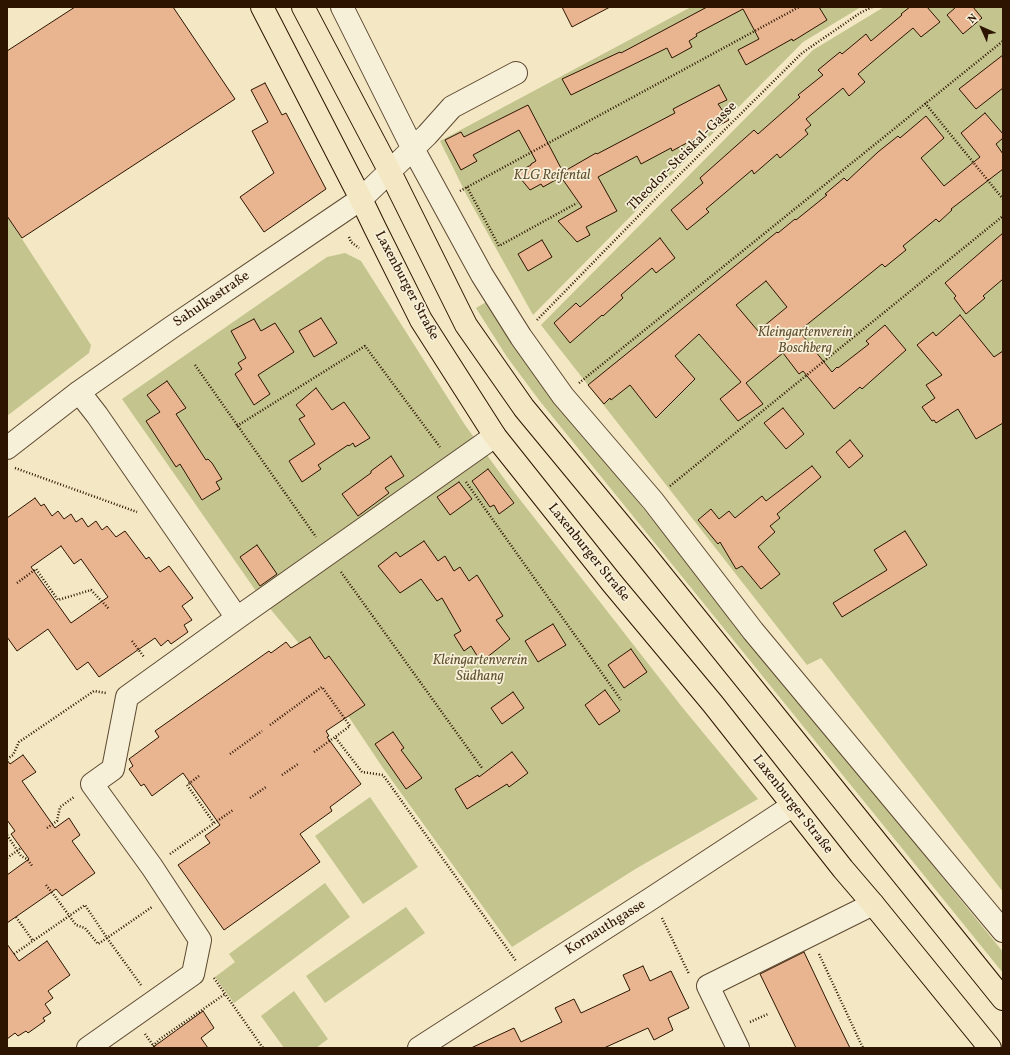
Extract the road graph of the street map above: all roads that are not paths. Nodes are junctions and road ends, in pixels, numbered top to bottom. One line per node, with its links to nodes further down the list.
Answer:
1 (262, 7): 7 (main road, Laxenburger Straße)
2 (303, 7): 6 (main road)
3 (342, 7): 5 (street)
4 (516, 73): 5 (street, Sahulkastraße)
5 (413, 148): 6 (street, Sahulkastraße); 14 (street)
6 (390, 172): 7 (street, Sahulkastraße); 15 (main road)
7 (361, 199): 8 (street, Sahulkastraße); 9 (main road, Laxenburger Straße)
8 (79, 392): 10 (street, Sahulkastraße); 11 (street)
9 (494, 436): 11 (street); 12 (main road, Laxenburger Straße)
10 (11, 458)
11 (237, 618): 16 (street)
12 (792, 806): 13 (main road, Laxenburger Straße); 17 (street, Kornauthgasse)
13 (873, 904): 18 (street); 19 (main road, Laxenburger Straße)
14 (1003, 931)
15 (1003, 998)
16 (88, 1048)
17 (419, 1048)
18 (738, 1048)
19 (990, 1048)

